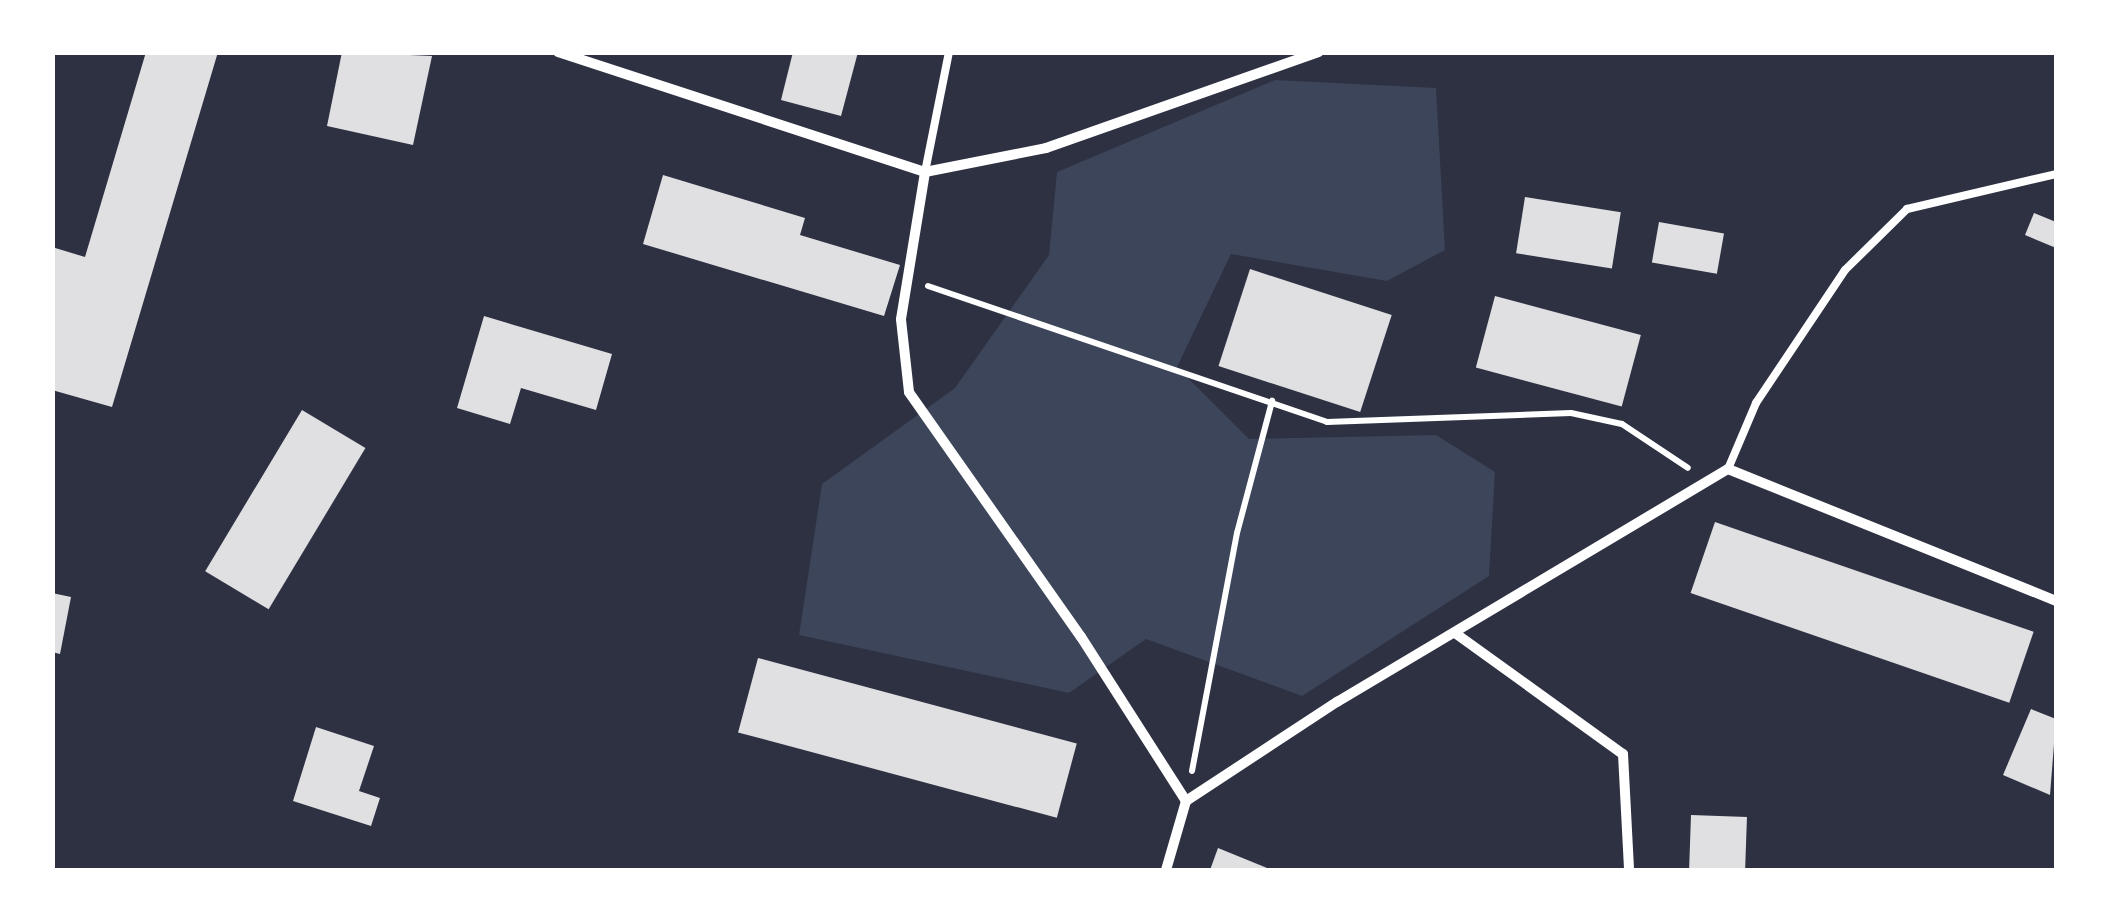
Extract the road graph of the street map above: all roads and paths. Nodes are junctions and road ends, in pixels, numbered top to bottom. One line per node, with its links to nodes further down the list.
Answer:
1 (558, 52): 4 (street)
2 (948, 52): 4 (lane)
3 (1318, 52): 4 (street)
4 (925, 172): 6 (street)
5 (2056, 174): 8 (lane)
6 (908, 279): 7 (path); 12 (street)
7 (1272, 401): 9 (path); 12 (path)
8 (1728, 469): 9 (street); 10 (street)
9 (1707, 481): 11 (street)
10 (2056, 601)
11 (1455, 633): 12 (street); 14 (street)
12 (1186, 801): 13 (street)
13 (1166, 870)
14 (1629, 870)

